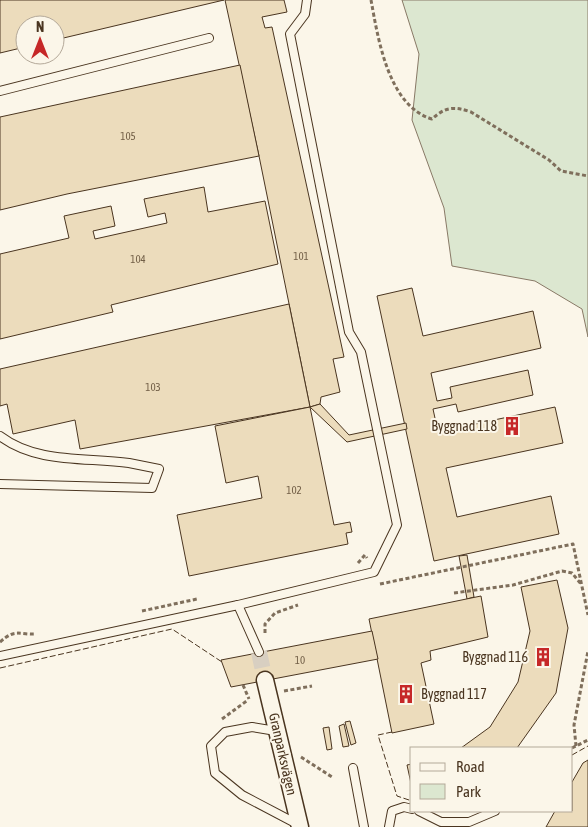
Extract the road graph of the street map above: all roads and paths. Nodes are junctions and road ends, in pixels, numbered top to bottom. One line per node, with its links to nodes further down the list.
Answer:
1 (307, 0): 14 (lane)
2 (371, 0): 5 (path)
3 (209, 38): 4 (lane)
4 (0, 91)
5 (588, 176)
6 (0, 436): 7 (lane)
7 (0, 484)
8 (573, 544): 10 (path)
9 (380, 584): 11 (path)
10 (583, 586): 12 (path); 15 (path)
11 (371, 587)
12 (454, 593)
13 (305, 604): 16 (path)
14 (238, 605): 18 (lane); 19 (lane)
15 (588, 615)
16 (265, 636)
17 (588, 651): 25 (path)
18 (259, 652)
19 (0, 656)
20 (265, 680): 23 (street, Granparksvägen)
21 (312, 686): 22 (path)
22 (286, 700)
23 (276, 731): 35 (street, Granparksvägen); 35 (lane)
24 (588, 740): 25 (path)
25 (576, 746): 27 (path)
26 (299, 748): 28 (path)
27 (573, 748)
28 (301, 757): 29 (path); 31 (path)
29 (304, 766)
30 (353, 768): 36 (lane)
31 (332, 777)
32 (410, 808): 37 (lane)
33 (421, 812): 34 (lane)
34 (493, 812)
35 (300, 826)
36 (364, 827)
37 (389, 827)

